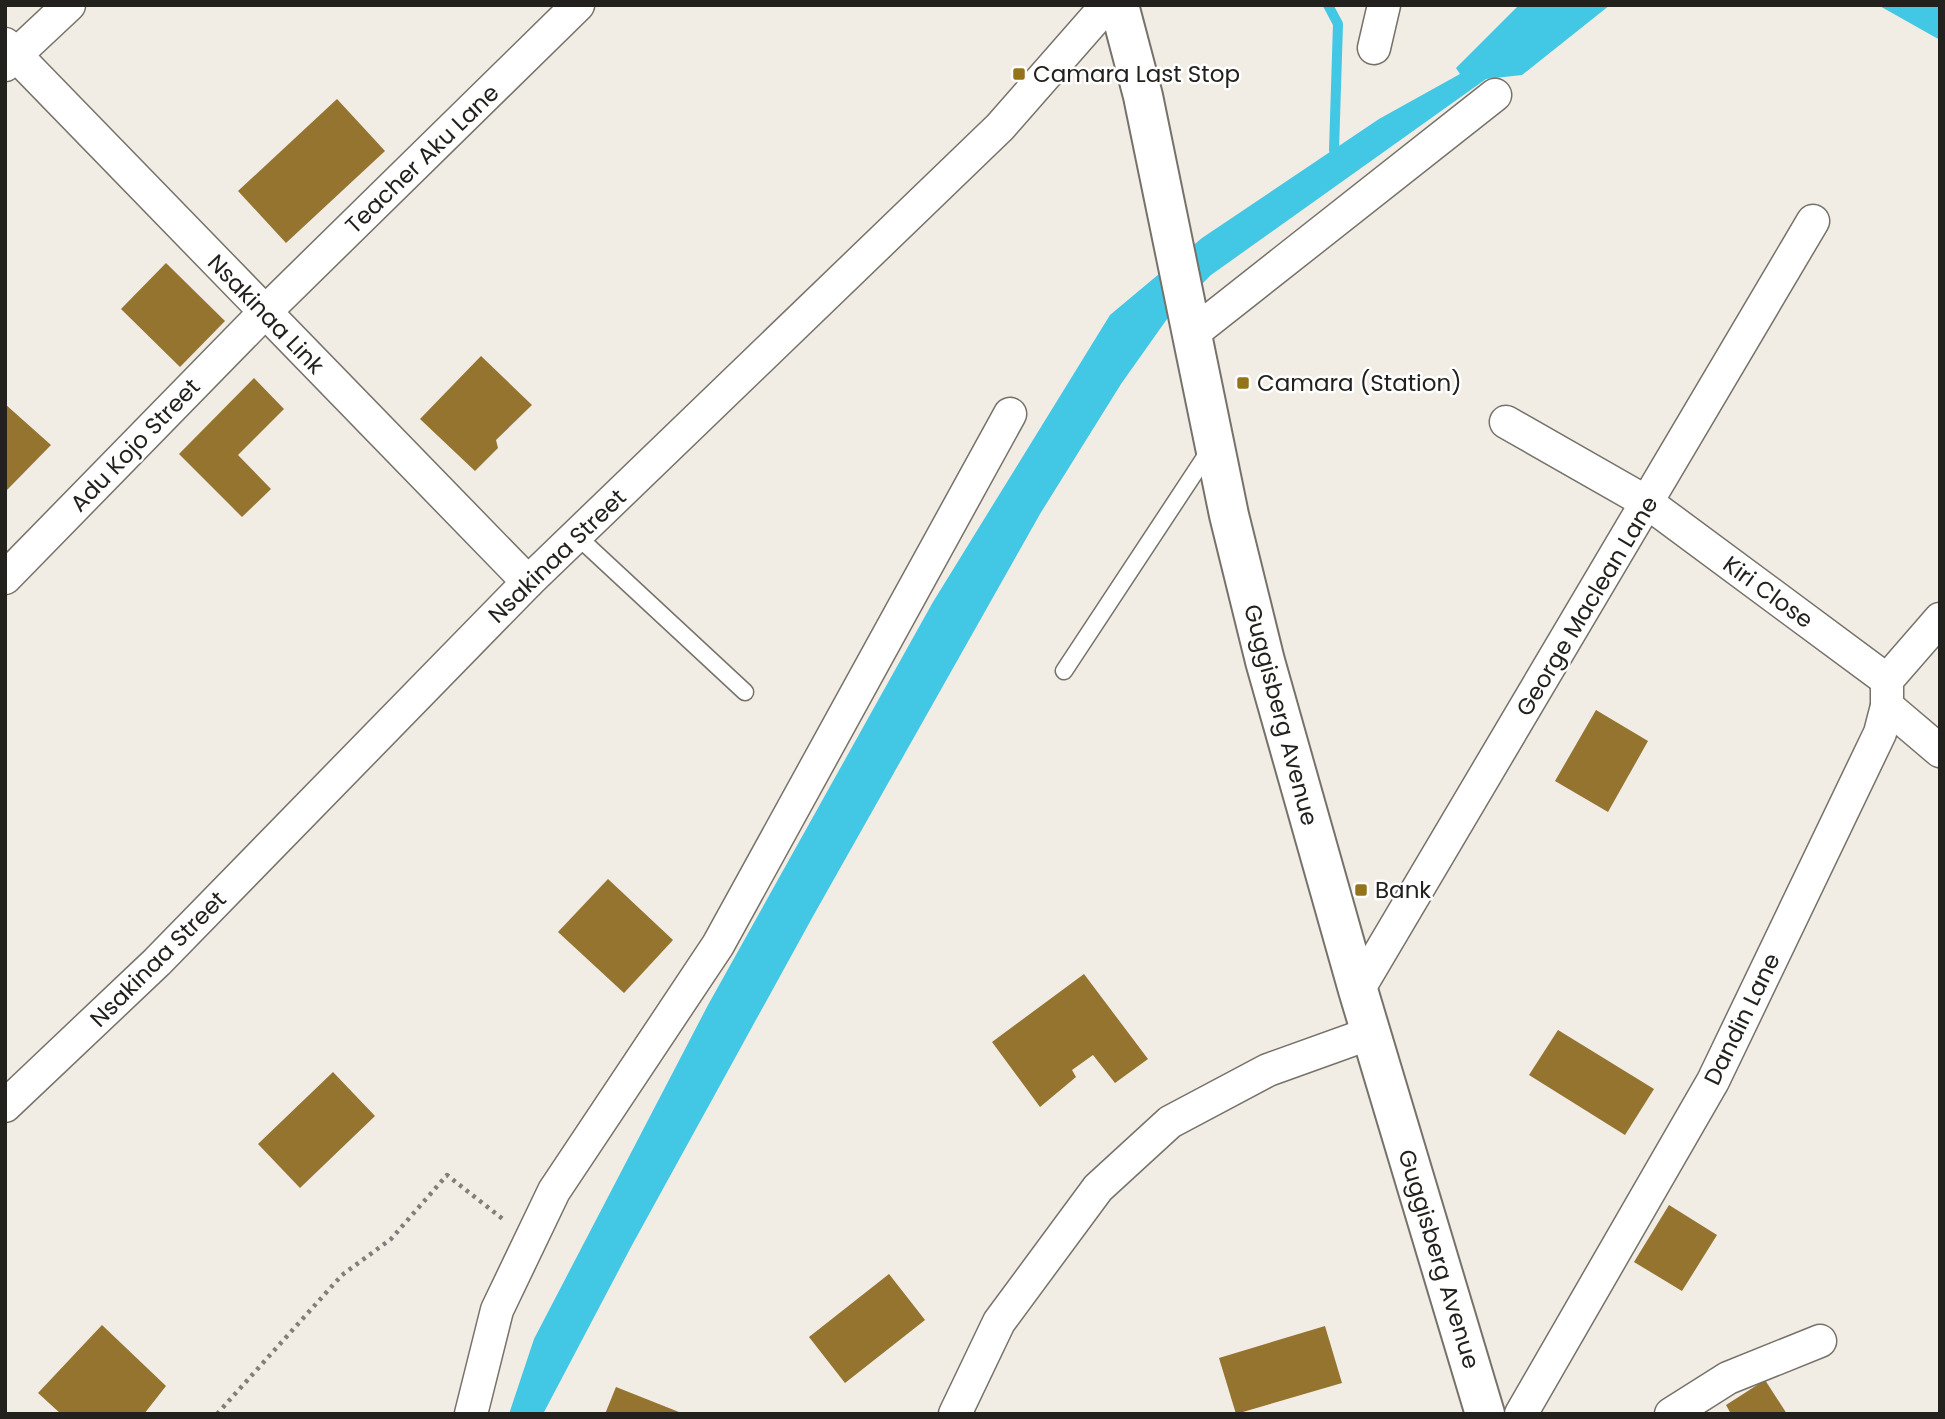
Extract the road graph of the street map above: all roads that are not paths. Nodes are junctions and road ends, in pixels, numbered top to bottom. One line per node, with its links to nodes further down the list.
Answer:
1 (69, 5): 7 (street)
2 (578, 5): 10 (street, Teacher Aku Lane)
3 (1107, 5): 16 (street, Nsakinaa Street)
4 (1119, 5): 11 (main road, Guggisberg Avenue)
5 (1384, 5): 6 (street)
6 (1374, 48)
7 (9, 55): 10 (street, Nsakinaa Link)
8 (1495, 95): 11 (street)
9 (1813, 221): 15 (street, George Maclean Lane)
10 (265, 312): 17 (street, Adu Kojo Street); 18 (street, Nsakinaa Link)
11 (1189, 319): 14 (main road, Guggisberg Avenue)
12 (1010, 414): 28 (street)
13 (1506, 422): 15 (street, Kiri Close)
14 (1215, 443): 20 (lane); 24 (main road, Guggisberg Avenue)
15 (1648, 503): 22 (street, Kiri Close); 24 (street, George Maclean Lane)
16 (577, 536): 18 (street, Nsakinaa Street); 21 (lane)
17 (5, 578)
18 (528, 582): 26 (street, Nsakinaa Street)
19 (1940, 619): 22 (street, Dandin Lane)
20 (1064, 671)
21 (745, 692)
22 (1887, 693): 23 (street, Kiri Close); 31 (street, Dandin Lane)
23 (1940, 751)
24 (1358, 990): 25 (main road, Guggisberg Avenue)
25 (1371, 1033): 29 (street); 30 (main road, Guggisberg Avenue)
26 (5, 1106)
27 (1820, 1340): 32 (street)
28 (471, 1414)
29 (955, 1414)
30 (1485, 1414)
31 (1521, 1414)
32 (1671, 1414)

